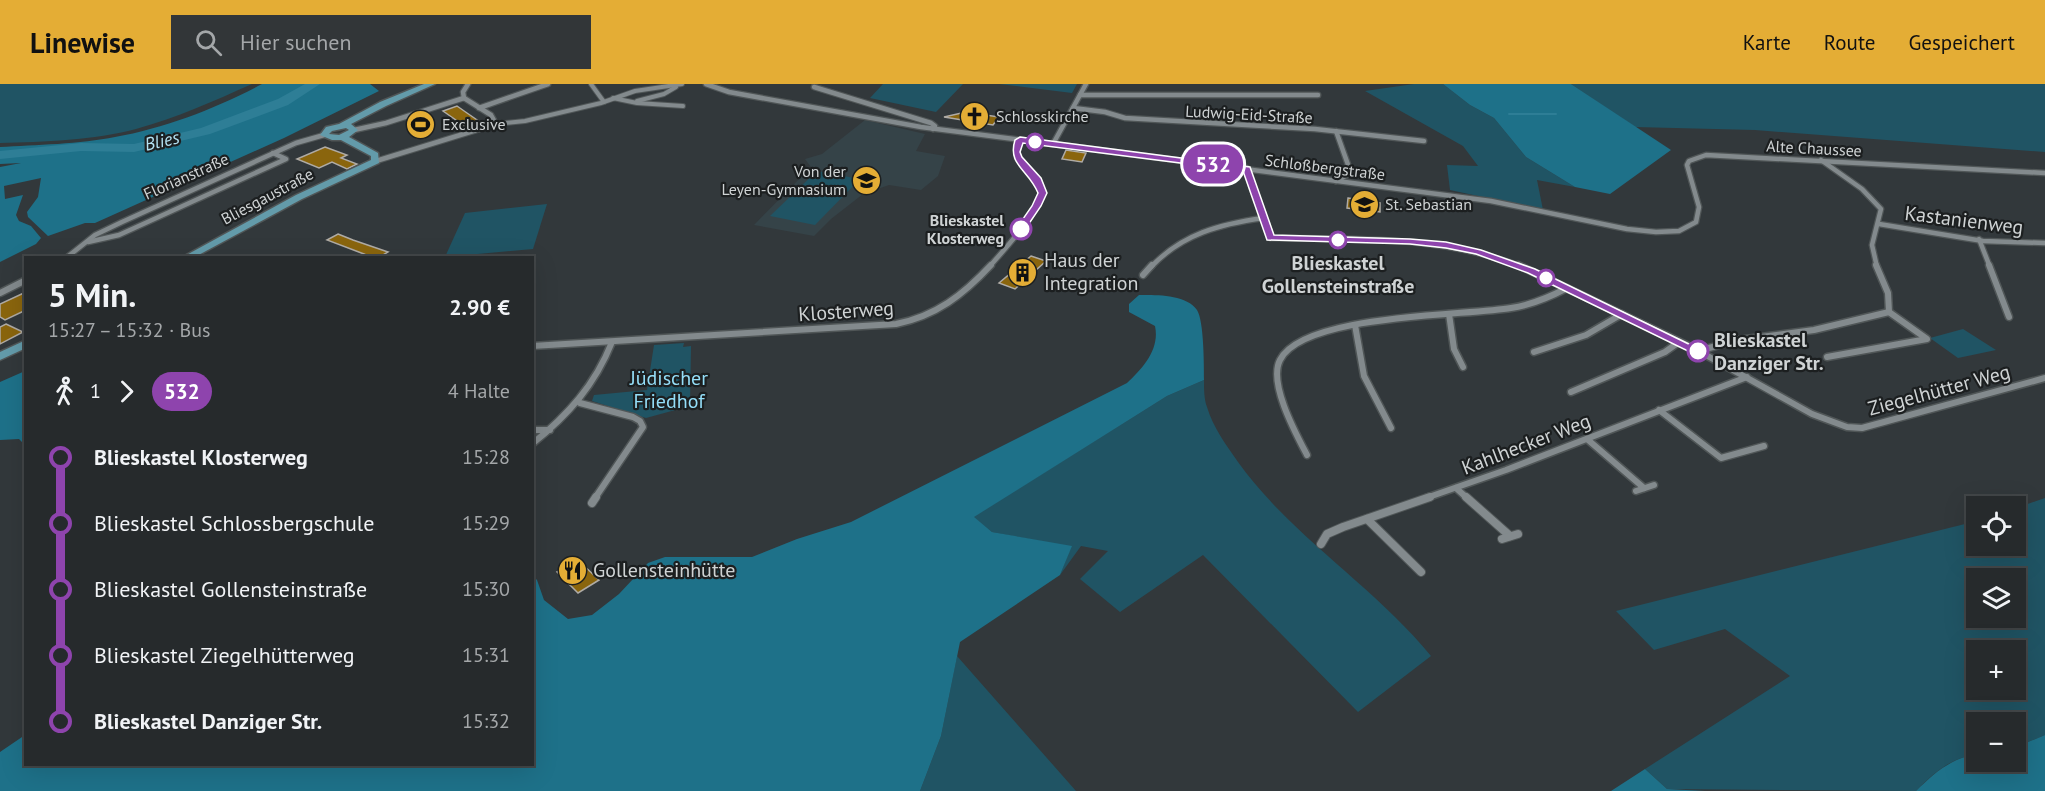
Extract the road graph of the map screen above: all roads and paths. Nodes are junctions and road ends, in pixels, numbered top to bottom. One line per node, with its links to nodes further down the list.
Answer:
1 (431, 84): 21 (main road)
2 (468, 84): 13 (street)
3 (548, 84): 18 (street)
4 (591, 84): 15 (street)
5 (681, 84): 10 (street); 16 (street)
6 (706, 84): 22 (street, Schloßbergstraße)
7 (1086, 84): 11 (street)
8 (634, 87): 10 (street)
9 (814, 87): 22 (street)
10 (637, 91): 14 (street)
11 (1080, 95): 12 (street); 19 (street)
12 (1318, 95)
13 (464, 98): 18 (street); 23 (street)
14 (613, 98): 15 (street); 16 (street)
15 (604, 102): 20 (street)
16 (637, 102): 17 (street)
17 (683, 106)
18 (479, 108): 20 (street)
19 (1073, 108): 24 (street, Ludwig-Eid-Straße); 29 (street)
20 (496, 124): 33 (street, Bliesgaustraße)
21 (344, 125): 23 (main road); 25 (main road)
22 (933, 129): 27 (street, Schloßbergstraße)
23 (354, 130): 26 (main road)
24 (1336, 131): 28 (street, Ludwig-Eid-Straße); 37 (street)
25 (324, 135): 26 (main road); 31 (street, Florianstraße)
26 (342, 137): 30 (main road)
27 (1020, 140): 29 (street, Schloßbergstraße); 55 (street, Klosterweg)
28 (1424, 141)
29 (1053, 144): 35 (street, Schloßbergstraße)
30 (369, 152): 33 (main road); 34 (main road)
31 (273, 153): 42 (street, Florianstraße); 42 (street)
32 (1821, 160): 36 (street, Alte Chaussee); 39 (street); 40 (street, Alte Chaussee)
33 (376, 161): 34 (main road, Bliesgaustraße)
34 (365, 167): 45 (main road, Bliesgaustraße)
35 (1247, 168): 37 (street, Schloßbergstraße); 38 (street)
36 (2045, 173)
37 (1336, 181): 40 (street, Schloßbergstraße)
38 (1264, 218): 46 (street); 48 (street, Ziegelhütter Weg)
39 (1879, 224): 41 (street, Kastanienweg); 50 (street)
40 (1656, 232)
41 (1979, 239): 43 (street, Kastanienweg); 53 (street)
42 (85, 243): 44 (street, Florianstraße)
43 (2045, 243)
44 (69, 256)
45 (190, 256)
46 (1143, 275)
47 (24, 281): 49 (street)
48 (1567, 288): 51 (street); 52 (street, Ziegelhütter Weg)
49 (0, 293)
50 (1889, 312): 59 (street); 62 (street)
51 (1449, 314): 54 (street); 63 (street)
52 (1622, 314): 56 (street, Ziegelhütter Weg); 60 (street)
53 (2009, 317)
54 (1355, 325): 69 (street); 75 (street)
55 (612, 342): 58 (street, Klosterweg); 67 (street)
56 (1679, 342): 59 (street, Ziegelhütter Weg); 66 (street)
57 (24, 344): 61 (main road)
58 (534, 346)
59 (1698, 351): 64 (street, Ziegelhütter Weg)
60 (1534, 352)
61 (0, 357)
62 (1827, 357)
63 (1463, 367)
64 (1747, 377): 65 (street, Ziegelhütter Weg); 68 (street, Kahlhecker Weg)
65 (2045, 378)
66 (1571, 392)
67 (580, 403): 71 (street); 80 (street)
68 (1659, 411): 72 (street, Kahlhecker Weg); 74 (street)
69 (1391, 428)
70 (534, 430): 71 (street)
71 (550, 430): 73 (street)
72 (1587, 439): 77 (street, Kahlhecker Weg); 78 (street)
73 (534, 442)
74 (1764, 446)
75 (1307, 455)
76 (1653, 485): 78 (street)
77 (1456, 488): 81 (street, Kahlhecker Weg); 82 (street)
78 (1644, 488): 79 (street)
79 (1636, 491)
80 (592, 503)
81 (1367, 519): 83 (street, Kahlhecker Weg); 84 (street)
82 (1502, 539)
83 (1321, 544)
84 (1420, 572)

